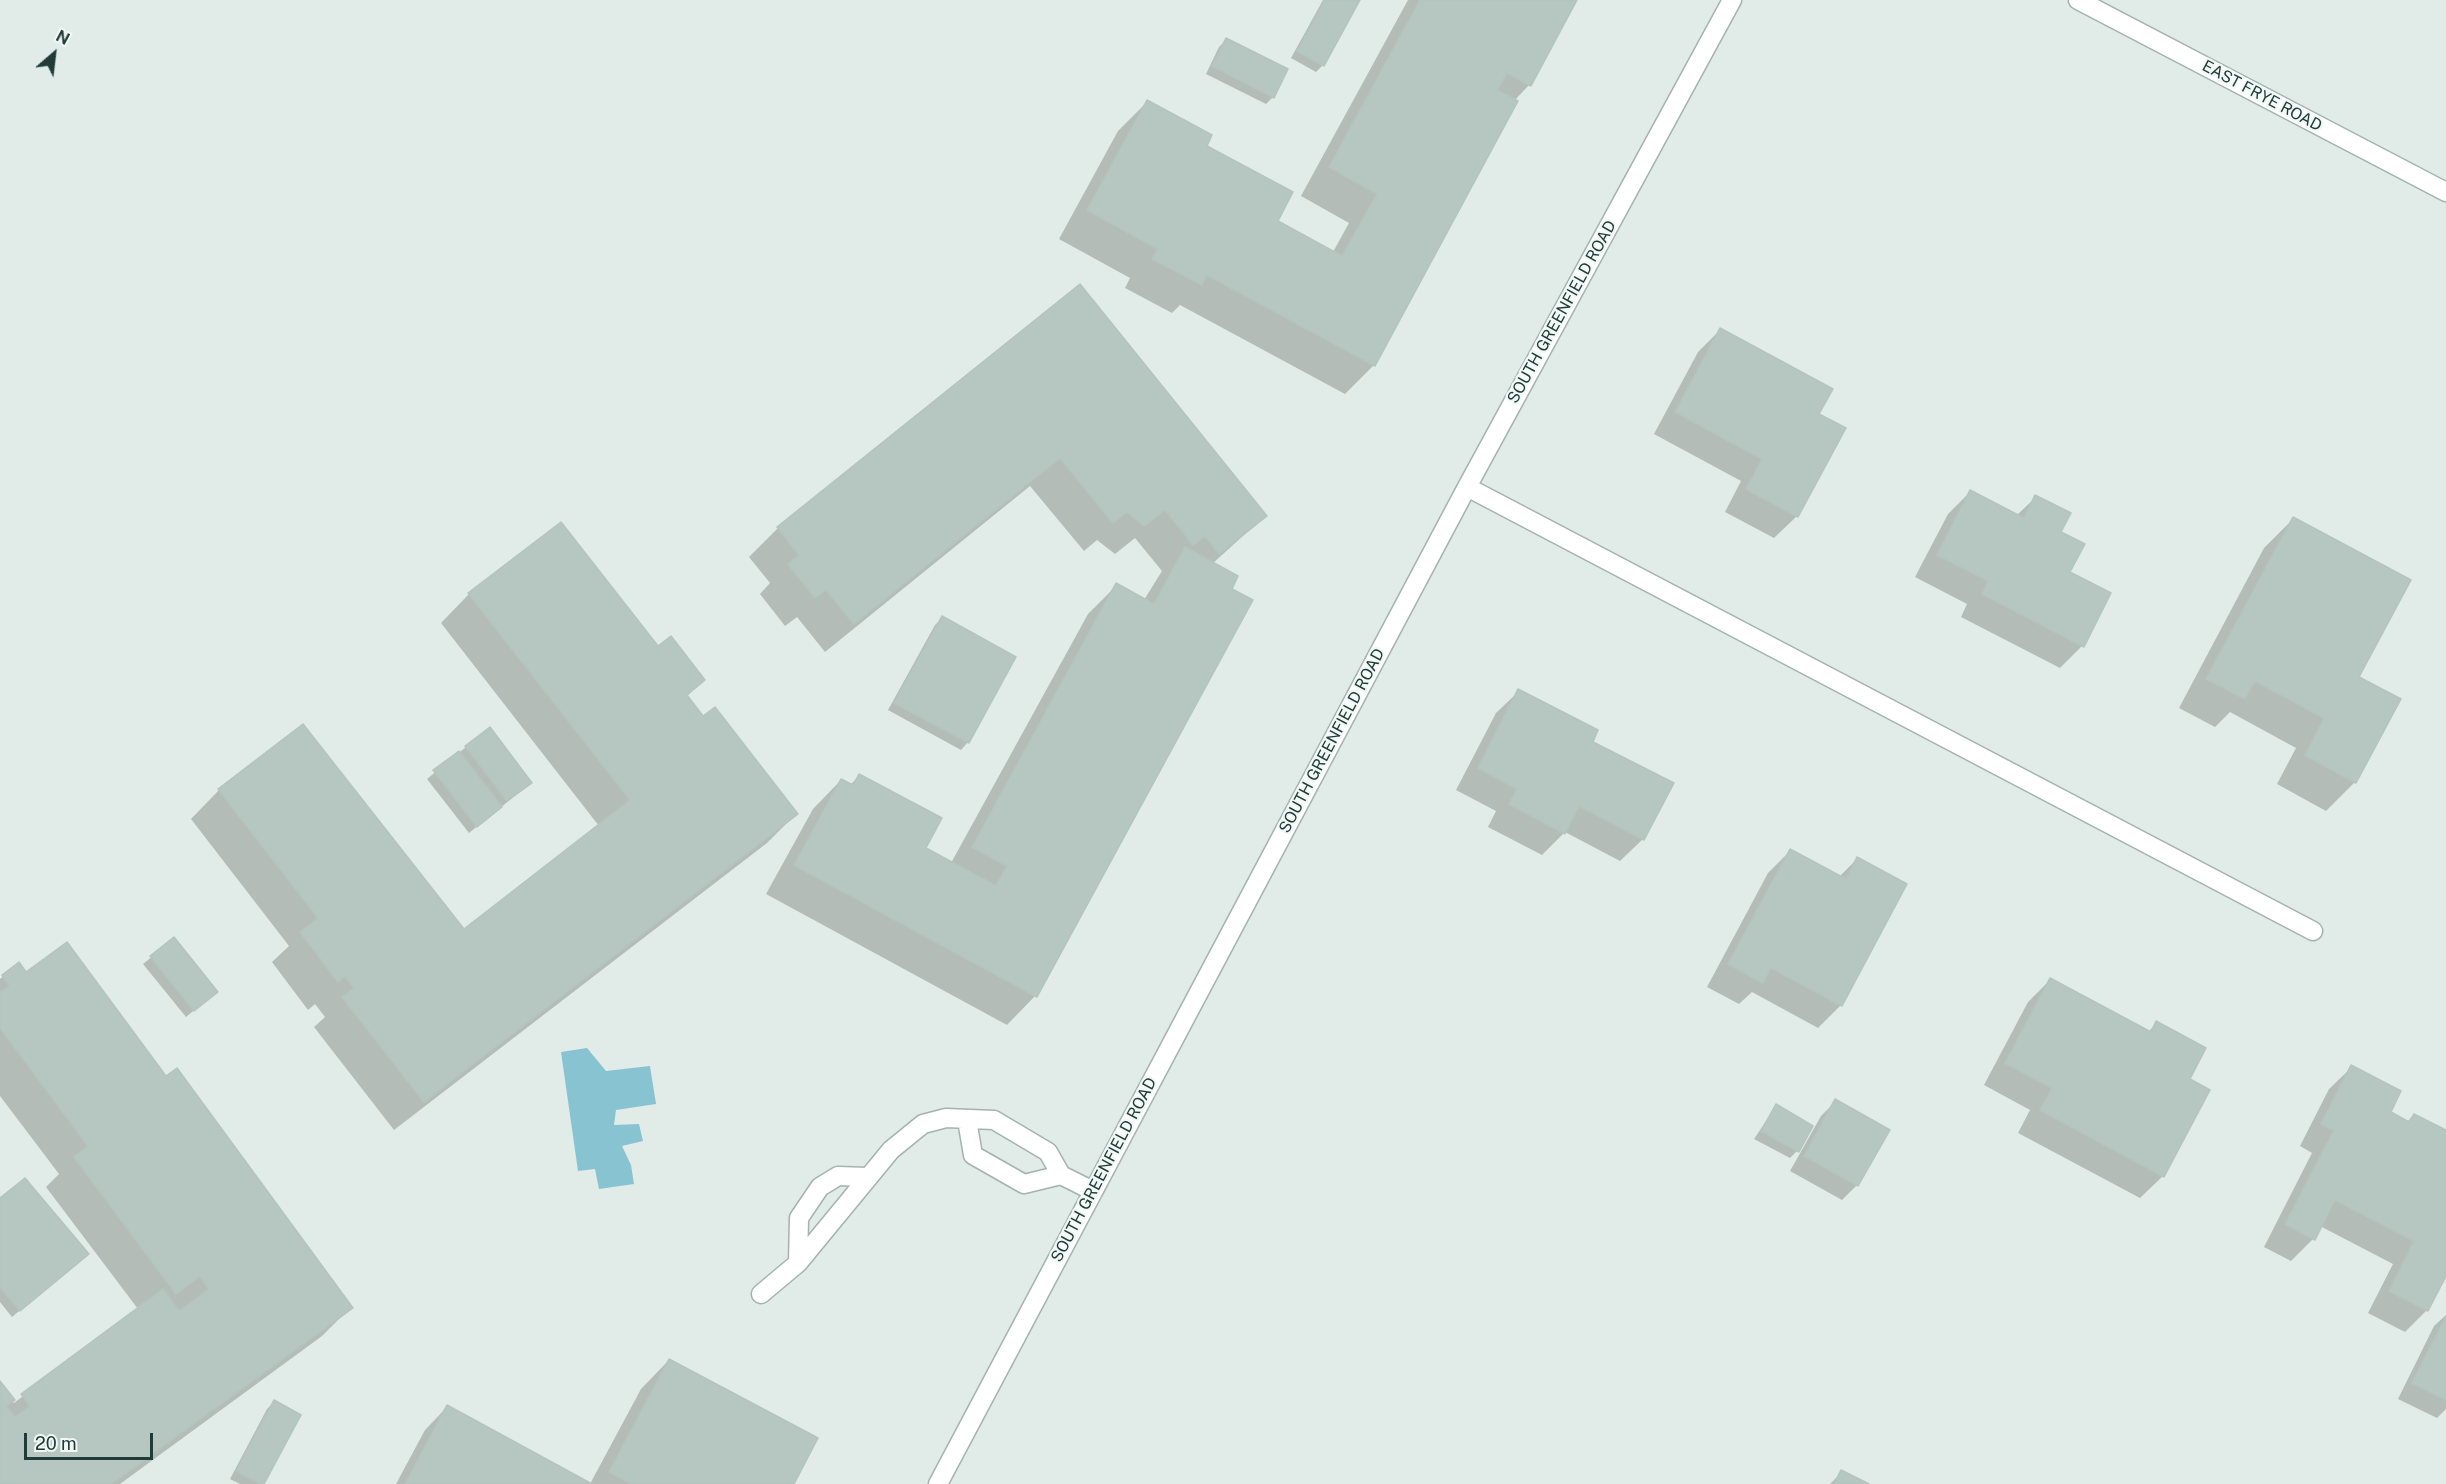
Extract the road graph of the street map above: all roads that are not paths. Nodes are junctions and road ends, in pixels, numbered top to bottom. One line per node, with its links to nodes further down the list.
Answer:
1 (1732, 0): 4 (street, SOUTH GREENFIELD ROAD)
2 (2078, 0): 3 (street, EAST FRYE ROAD)
3 (2446, 192)
4 (1467, 487): 5 (street); 9 (street, SOUTH GREENFIELD ROAD)
5 (2313, 931)
6 (967, 1120): 7 (street); 7 (street); 8 (street)
7 (1061, 1175): 9 (street)
8 (867, 1177): 10 (street); 10 (street)
9 (1093, 1191): 12 (street, SOUTH GREENFIELD ROAD)
10 (798, 1263): 11 (street)
11 (761, 1294)
12 (938, 1484)

